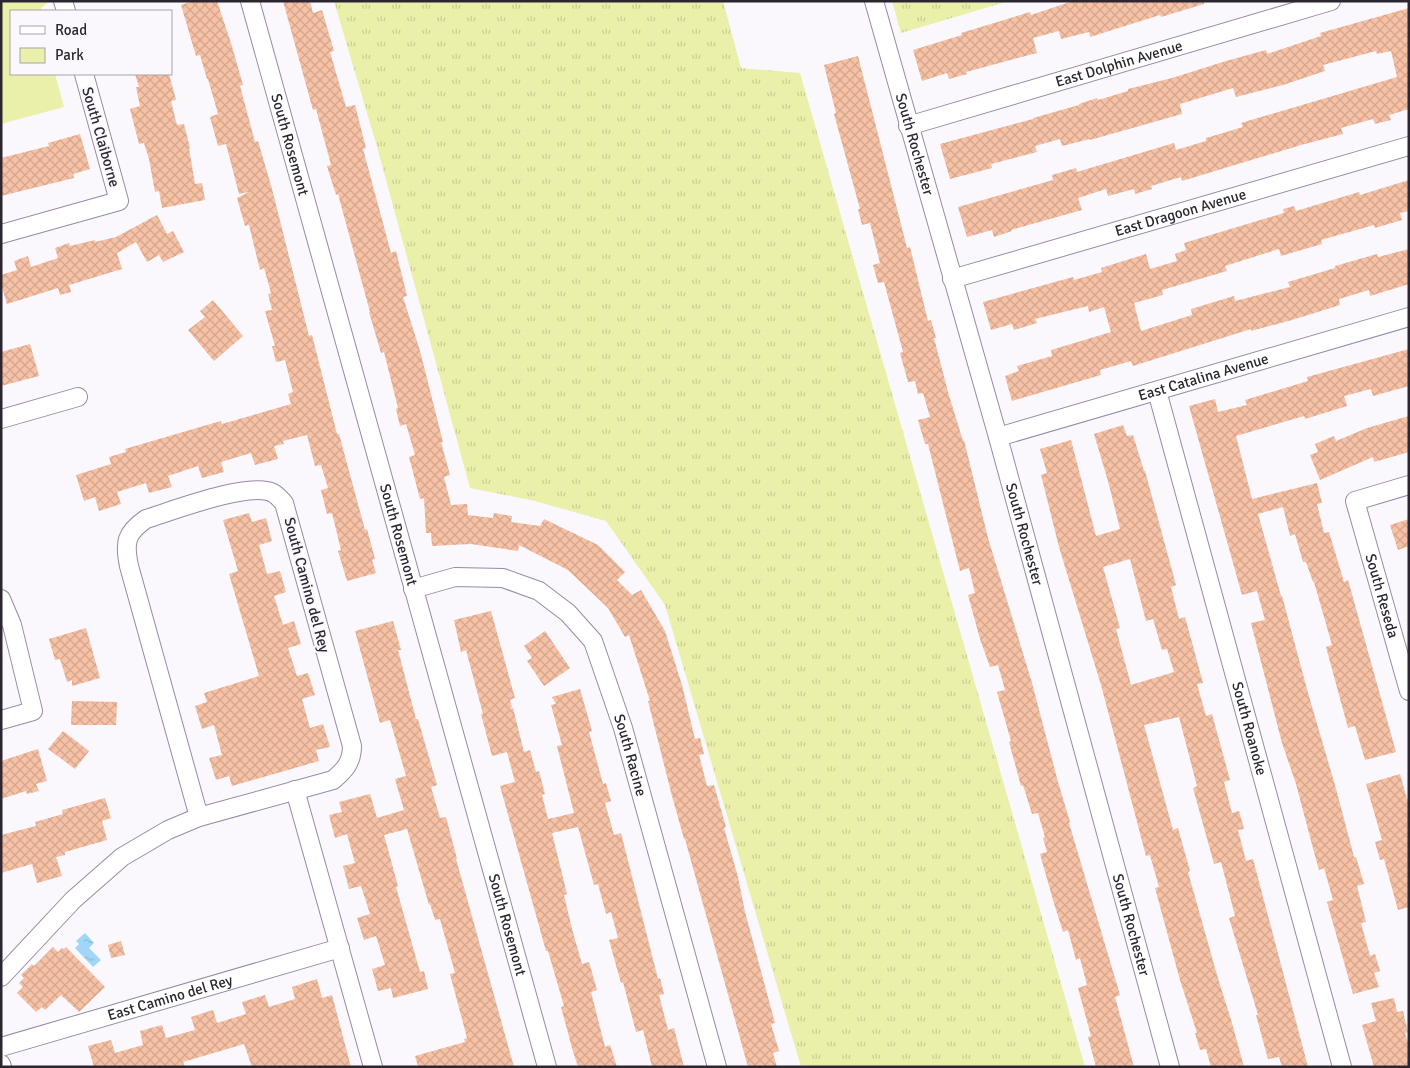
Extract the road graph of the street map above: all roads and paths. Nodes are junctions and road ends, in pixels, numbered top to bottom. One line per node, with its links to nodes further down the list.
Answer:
1 (250, 1): 15 (street, South Rosemont)
2 (874, 1): 5 (street, South Rochester)
3 (1331, 1): 5 (street, East Dolphin Avenue)
4 (84, 75): 7 (street, South Claiborne)
5 (908, 126): 8 (street, South Rochester)
6 (1409, 146): 8 (street, East Dragoon Avenue)
7 (1, 234)
8 (952, 279): 13 (street, South Rochester)
9 (1409, 317): 10 (street, East Catalina Avenue)
10 (1157, 391): 13 (street, East Catalina Avenue); 29 (street, South Roanoke)
11 (78, 397): 12 (street)
12 (1, 419)
13 (998, 438): 28 (street, South Rochester)
14 (1409, 484): 17 (street, South Reseda)
15 (413, 589): 26 (street, South Rosemont); 27 (street, South Racine)
16 (1, 600): 19 (street)
17 (1404, 657): 18 (street, South Reseda)
18 (1409, 691)
19 (1, 720)
20 (295, 790): 21 (street, South Camino del Rey); 21 (street, South Camino del Rey); 22 (street)
21 (199, 816): 23 (street, South Camino del Rey)
22 (340, 948): 24 (street, East Camino del Rey); 25 (street)
23 (1, 977)
24 (1, 1047)
25 (373, 1067)
26 (547, 1067)
27 (717, 1067)
28 (1170, 1067)
29 (1342, 1067)

